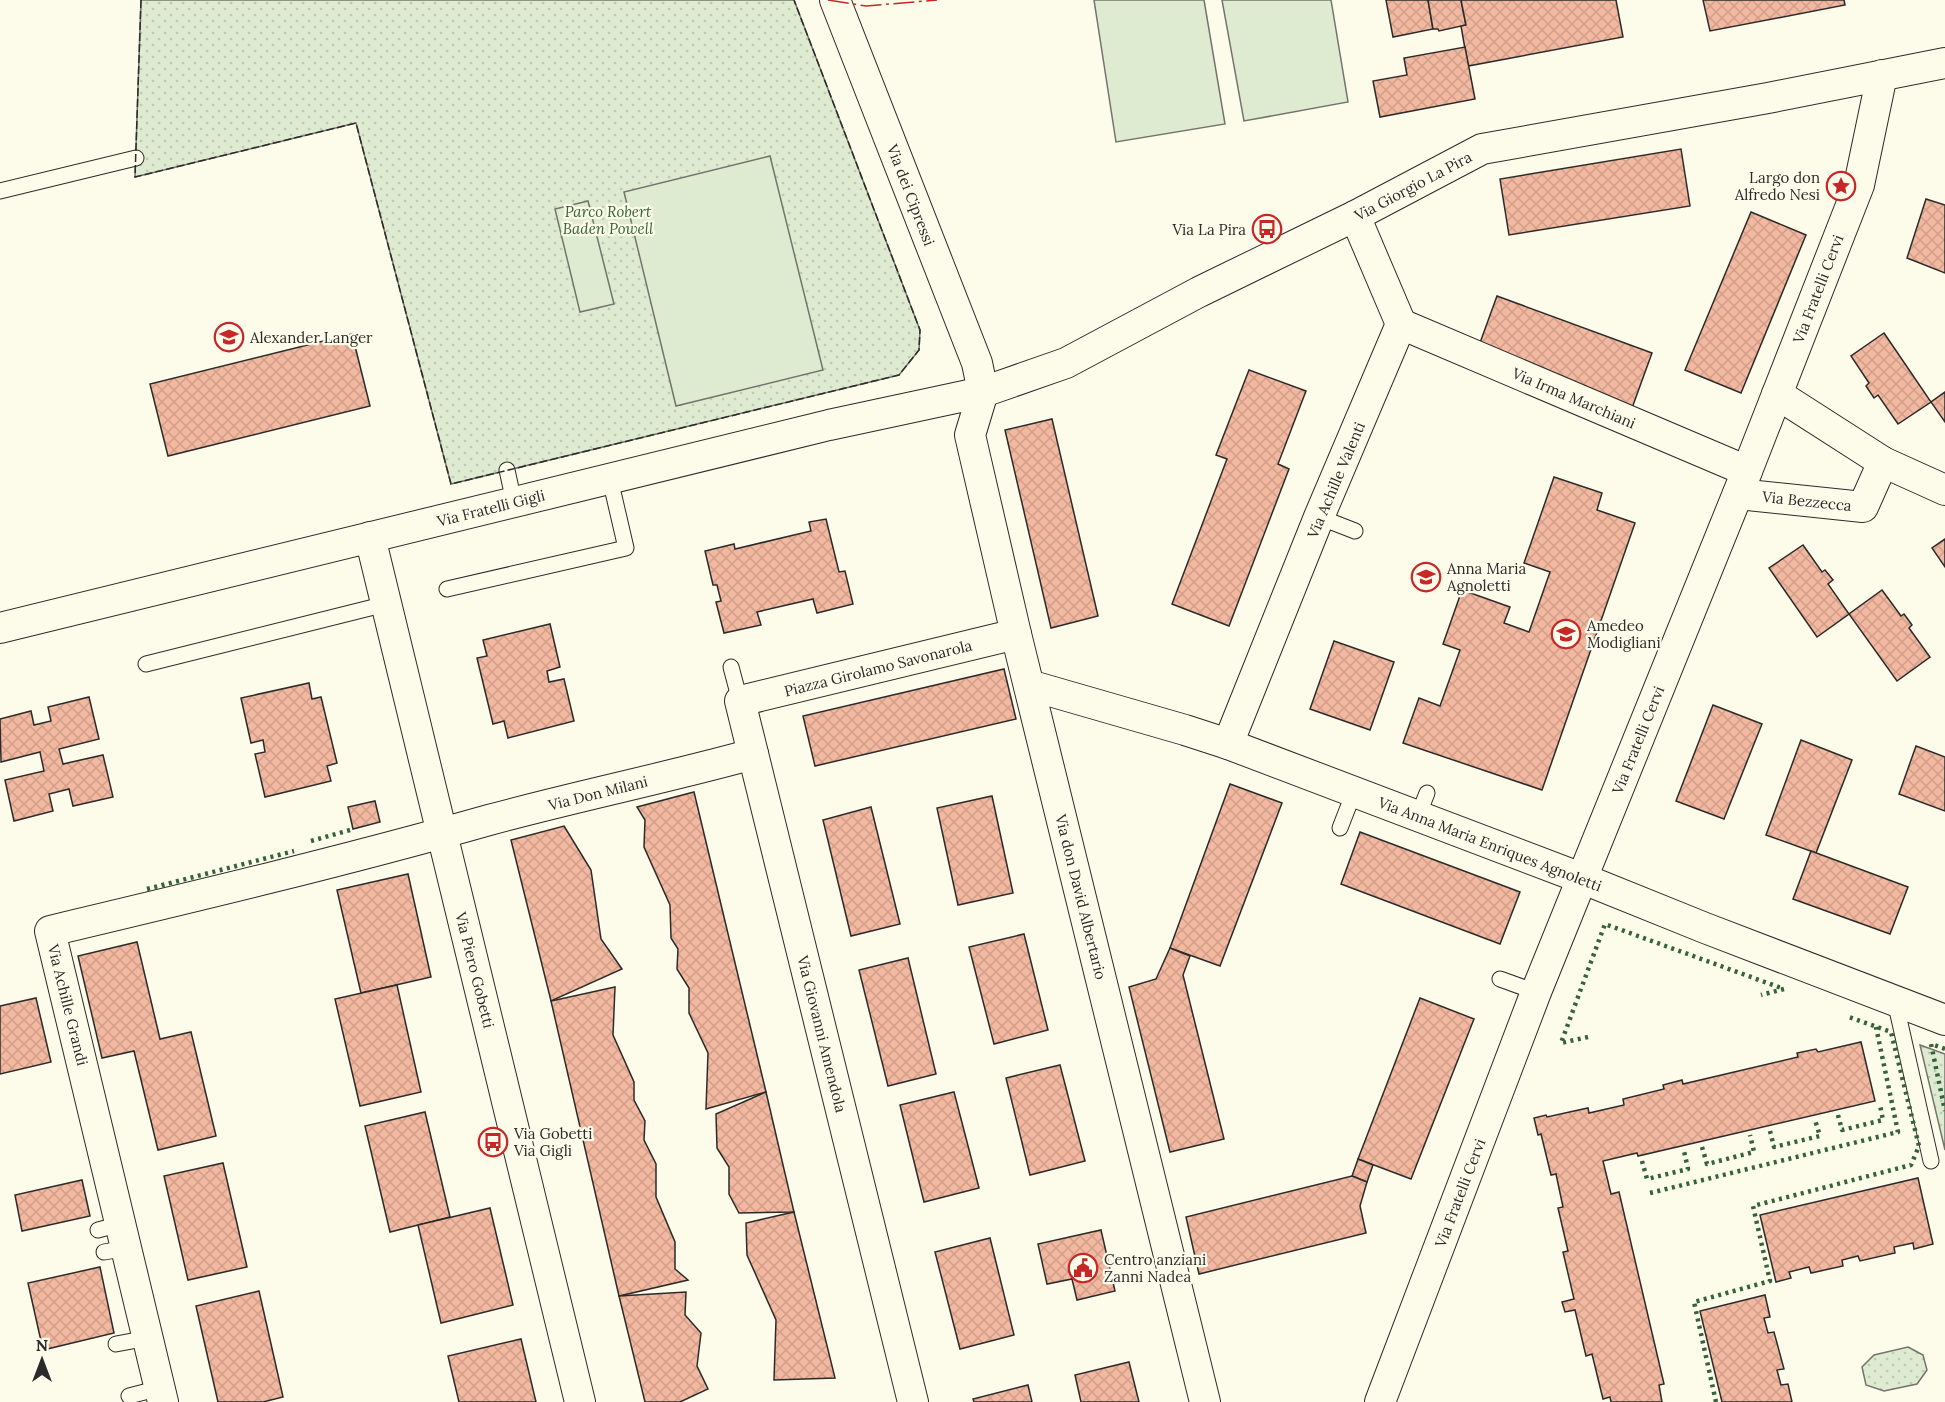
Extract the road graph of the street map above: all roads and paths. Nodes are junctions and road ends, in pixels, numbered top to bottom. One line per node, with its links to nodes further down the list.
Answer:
1 (835, 0): 8 (street, Via dei Cipressi)
2 (1945, 63): 3 (street, Via Giorgio La Pira)
3 (1882, 75): 6 (street, Via Giorgio La Pira); 9 (street, Via Fratelli Cervi)
4 (136, 158): 5 (lane)
5 (0, 191)
6 (1355, 216): 7 (street); 8 (street, Via Giorgio La Pira)
7 (1401, 324): 13 (street, Via Irma Marchiani); 16 (street, Via Achille Valenti)
8 (983, 392): 12 (street, Via Fratelli Gigli); 22 (street, Via don David Albertario)
9 (1777, 394): 10 (street); 13 (street, Via Fratelli Cervi)
10 (1883, 462): 13 (street, Via Bezzecca); 14 (street)
11 (507, 470): 15 (lane)
12 (610, 479): 15 (street, Via Fratelli Gigli); 19 (lane)
13 (1742, 483): 32 (street, Via Fratelli Cervi)
14 (1945, 489)
15 (514, 502): 18 (street, Via Fratelli Gigli)
16 (1320, 517): 17 (lane); 27 (street, Via Achille Valenti)
17 (1355, 531)
18 (370, 537): 20 (street, Via Piero Gobetti); 21 (street, Via Fratelli Gigli)
19 (447, 589)
20 (386, 604): 23 (lane); 31 (street, Via Piero Gobetti)
21 (0, 628)
22 (1016, 634): 25 (street, Via don David Albertario); 26 (street, Piazza Girolamo Savonarola)
23 (146, 664)
24 (731, 667): 26 (lane, Via Giovanni Amendola)
25 (1029, 685): 27 (street, Via Anna Maria Enriques Agnoletti); 44 (street, Via don David Albertario)
26 (740, 701): 28 (street, Via Giovanni Amendola)
27 (1228, 744): 29 (street, Via Anna Maria Enriques Agnoletti)
28 (753, 754): 31 (street, Via Don Milani); 43 (street, Via Giovanni Amendola)
29 (1354, 792): 30 (lane); 32 (street, Via Anna Maria Enriques Agnoletti)
30 (1340, 828)
31 (442, 834): 38 (street, Via Achille Grandi); 42 (street, Via Piero Gobetti)
32 (1581, 878): 34 (street, Via Fratelli Cervi); 35 (street, Via Anna Maria Enriques Agnoletti)
33 (1500, 979): 34 (lane)
34 (1536, 992): 45 (street, Via Fratelli Cervi)
35 (1895, 1001): 36 (street, Via Anna Maria Enriques Agnoletti); 37 (lane)
36 (1945, 1020)
37 (1931, 1161)
38 (148, 1338): 39 (lane); 40 (street, Via Achille Grandi)
39 (116, 1344)
40 (162, 1395): 41 (lane)
41 (129, 1396)
42 (580, 1402)
43 (913, 1402)
44 (1205, 1402)
45 (1380, 1402)

